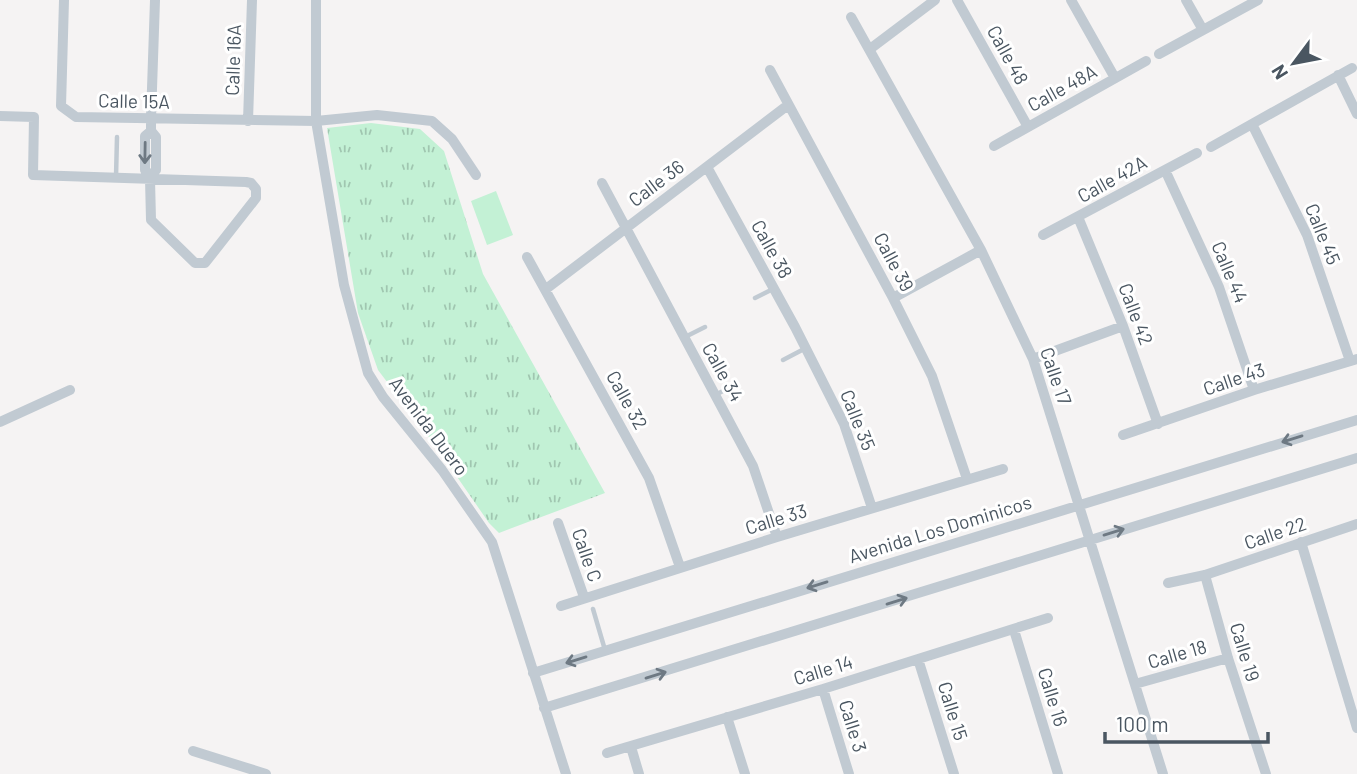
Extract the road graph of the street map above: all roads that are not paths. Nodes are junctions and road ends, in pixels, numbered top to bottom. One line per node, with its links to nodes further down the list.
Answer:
1 (64, 0): 22 (street, Calle 15A)
2 (155, 0): 22 (street)
3 (252, 0): 23 (street, Calle 16A)
4 (316, 0): 24 (street, Avenida Duero)
5 (935, 0): 12 (street)
6 (957, 0): 26 (street, Calle 48)
7 (1071, 0): 18 (street)
8 (1186, 0): 11 (street)
9 (1258, 0): 11 (street)
10 (851, 17): 12 (street, Calle 17)
11 (1203, 30): 13 (street)
12 (870, 49): 40 (street, Calle 17)
13 (1158, 54)
14 (1146, 61): 18 (street, Calle 48A)
15 (1352, 68): 17 (street)
16 (770, 71): 19 (street, Calle 39)
17 (1338, 75): 20 (street); 25 (street)
18 (1115, 78): 26 (street, Calle 48A)
19 (789, 105): 31 (street, Calle 36); 45 (street, Calle 39)
20 (1357, 114)
21 (0, 116): 35 (street)
22 (151, 118): 23 (street, Calle 15A); 34 (street)
23 (248, 121): 24 (street, Calle 15A)
24 (316, 121): 33 (street, Calle 15A); 82 (street, Avenida Duero)
25 (1252, 124): 29 (street); 52 (street, Calle 45)
26 (1028, 127): 28 (street, Calle 48A)
27 (117, 137): 35 (lane)
28 (994, 146)
29 (1211, 147)
30 (1197, 153): 32 (street, Calle 42A)
31 (707, 167): 38 (street, Calle 36); 42 (street, Calle 38)
32 (1165, 170): 37 (street, Calle 42A); 55 (street, Calle 44)
33 (476, 175)
34 (150, 177): 34 (street); 35 (street)
35 (116, 178)
36 (601, 183): 38 (street, Calle 34)
37 (1078, 217): 39 (street, Calle 42A); 46 (street, Calle 42)
38 (627, 228): 43 (street, Calle 36); 48 (street, Calle 34)
39 (1043, 235)
40 (981, 250): 45 (street); 50 (street, Calle 17)
41 (527, 257): 43 (street, Calle 32)
42 (774, 288): 44 (lane); 49 (street, Calle 38)
43 (546, 289): 71 (street, Calle 32)
44 (755, 298)
45 (893, 298): 63 (street, Calle 39)
46 (1123, 326): 50 (street); 59 (street, Calle 42)
47 (705, 327): 48 (lane)
48 (684, 337): 56 (street, Calle 34)
49 (806, 348): 51 (lane); 65 (street, Calle 35)
50 (1033, 359): 64 (street, Calle 17)
51 (783, 360)
52 (1354, 360): 55 (street, Calle 43)
53 (735, 384): 56 (lane)
54 (70, 390): 58 (street)
55 (1254, 390): 59 (street, Calle 43)
56 (716, 395): 68 (street, Calle 34)
57 (1357, 420): 64 (street, Avenida Los Dominicos, one-way to 64)
58 (0, 422)
59 (1158, 424): 60 (street, Calle 43)
60 (1123, 435)
61 (1357, 458): 69 (street, one-way to 61)
62 (1003, 469): 63 (street, Calle 33)
63 (967, 479): 65 (street, Calle 33)
64 (1078, 504): 69 (street, Calle 17); 79 (street, Avenida Los Dominicos, one-way to 79)
65 (872, 508): 68 (street, Calle 33)
66 (558, 523): 74 (street, Calle C)
67 (1357, 524): 70 (street, Calle 22)
68 (777, 537): 71 (street, Calle 33)
69 (1089, 540): 83 (street, Calle 17); 85 (street, one-way to 69)
70 (1301, 542): 72 (street, Calle 22); 87 (street)
71 (680, 567): 74 (street, Calle 33)
72 (1205, 575): 73 (street); 80 (street, Calle 19)
73 (1168, 583)
74 (584, 597): 75 (street, Calle 33)
75 (561, 606)
76 (593, 609): 79 (lane)
77 (1048, 618): 78 (street, Calle 14)
78 (1014, 630): 81 (street, Calle 14); 97 (street, Calle 16)
79 (606, 650): 82 (street, Avenida Los Dominicos, one-way to 82)
80 (1228, 658): 83 (street, Calle 18); 99 (street, Calle 19)
81 (918, 659): 84 (street, Calle 14); 96 (street, Calle 15)
82 (533, 673): 85 (street, Avenida Duero)
83 (1135, 684): 98 (street, Calle 17)
84 (823, 689): 86 (street, Calle 14); 95 (street, Calle 3)
85 (544, 708): 92 (street, Avenida Duero)
86 (727, 717): 88 (street, Calle 14); 94 (street)
87 (1357, 728)
88 (631, 747): 90 (street, Calle 14); 93 (street)
89 (193, 751): 91 (street)
90 (607, 753)
91 (266, 774)
92 (566, 774)
93 (639, 774)
94 (745, 774)
95 (849, 774)
96 (954, 774)
97 (1058, 774)
98 (1163, 774)
99 (1266, 774)

